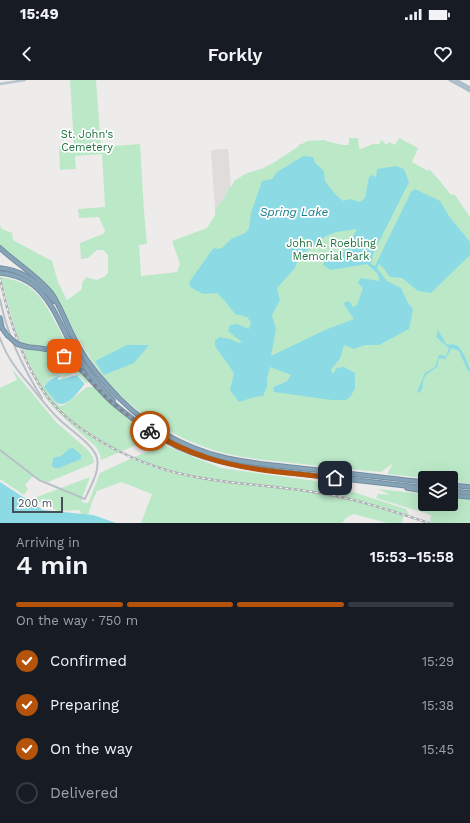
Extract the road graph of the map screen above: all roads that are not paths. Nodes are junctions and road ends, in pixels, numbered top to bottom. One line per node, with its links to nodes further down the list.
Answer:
1 (25, 80): 4 (main road)
2 (450, 80): 6 (main road)
3 (456, 80): 5 (main road)
4 (0, 84)
5 (470, 88)
6 (470, 91)
7 (0, 248): 12 (highway)
8 (0, 268): 12 (highway)
9 (0, 273): 15 (highway)
10 (0, 300): 14 (street)
11 (0, 318): 15 (highway, bridge)
12 (66, 321): 17 (highway)
13 (0, 338): 14 (street)
14 (44, 403): 16 (street)
15 (144, 426): 18 (highway)
16 (0, 450)
17 (418, 481)
18 (391, 484): 21 (highway); 22 (highway)
19 (458, 485): 20 (highway)
20 (470, 486)
21 (418, 487)
22 (418, 490)
23 (458, 492): 24 (highway)
24 (470, 493)
25 (458, 496): 26 (highway)
26 (469, 497)

